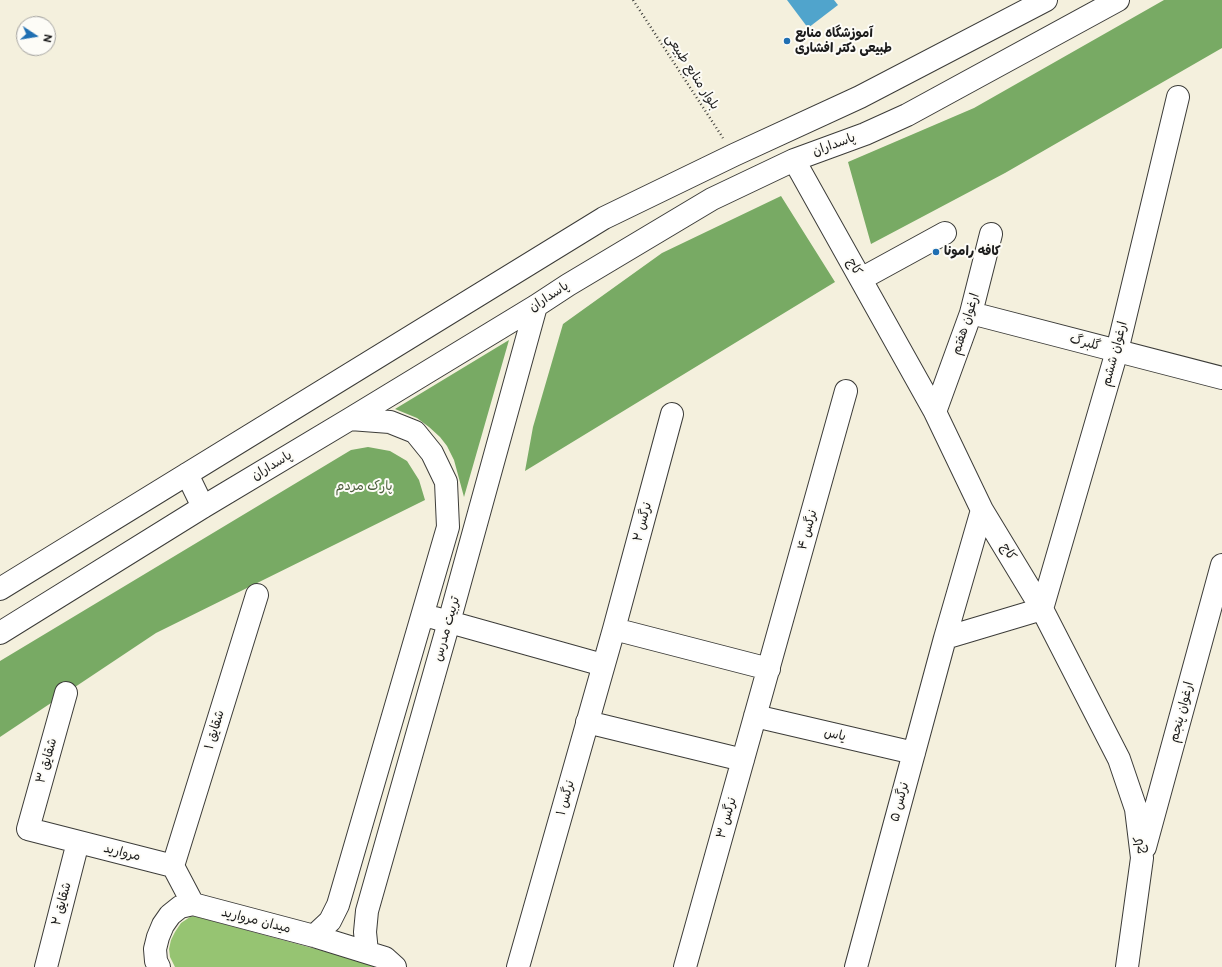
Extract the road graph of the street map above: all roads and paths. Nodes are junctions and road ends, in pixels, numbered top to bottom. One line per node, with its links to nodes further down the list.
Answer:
1 (633, 0): 5 (path, بلوار منابع طبیعی)
2 (1046, 0): 5 (street)
3 (1118, 0): 6 (street, پاسداران)
4 (1178, 97): 12 (street, ارغوان ششم)
5 (734, 155): 18 (street)
6 (794, 160): 9 (street, کاج); 10 (street, پاسداران)
7 (945, 233): 9 (street)
8 (991, 234): 11 (street, ارغوان هفتم)
9 (861, 279): 15 (street, کاج)
10 (536, 306): 17 (street, پاسداران); 26 (street, تربیت مدرس)
11 (971, 314): 12 (street, گلبرگ); 15 (street, ارغوان هفتم)
12 (1117, 351): 13 (street, گلبرگ); 24 (street, ارغوان ششم)
13 (1222, 378)
14 (846, 391): 31 (street, نرگس ۴)
15 (935, 412): 20 (street, کاج)
16 (672, 414): 27 (street, نرگس ۲)
17 (350, 419): 19 (street, پاسداران); 25 (street)
18 (187, 474): 19 (street); 22 (street)
19 (203, 507): 28 (street, پاسداران)
20 (982, 510): 24 (street, کاج); 29 (street, ۵ نرگس)
21 (1222, 565): 39 (street, ارغوان پنجم)
22 (0, 589)
23 (257, 595): 40 (street, شقایق ۱)
24 (1042, 609): 29 (street); 39 (street, کاج)
25 (422, 614): 26 (street); 42 (street)
26 (449, 622): 30 (street); 43 (street, تربیت مدرس)
27 (614, 629): 30 (street, نرگس ۱); 31 (street)
28 (0, 633)
29 (945, 638): 35 (street, ۵ نرگس)
30 (603, 665): 34 (street, نرگس ۱)
31 (769, 669): 33 (street, نرگس ۳)
32 (66, 693): 37 (street, شقایق ۳)
33 (755, 716): 35 (street, یاس); 36 (street, نرگس ۳)
34 (587, 722): 36 (street); 47 (street, نرگس ۱)
35 (914, 753): 49 (street, ۵ نرگس)
36 (743, 760): 48 (street, نرگس ۳)
37 (28, 829): 38 (street, مروارید)
38 (78, 842): 40 (street, مروارید); 44 (street, شقایق ۲)
39 (1142, 858): 50 (street, کاج)
40 (173, 866): 41 (street)
41 (194, 904): 42 (street, میدان مروارید); 45 (street)
42 (314, 936): 43 (street, میدان مروارید)
43 (367, 952): 46 (street, میدان مروارید)
44 (46, 967)
45 (159, 967)
46 (395, 967)
47 (518, 967)
48 (685, 967)
49 (856, 967)
50 (1127, 967)

